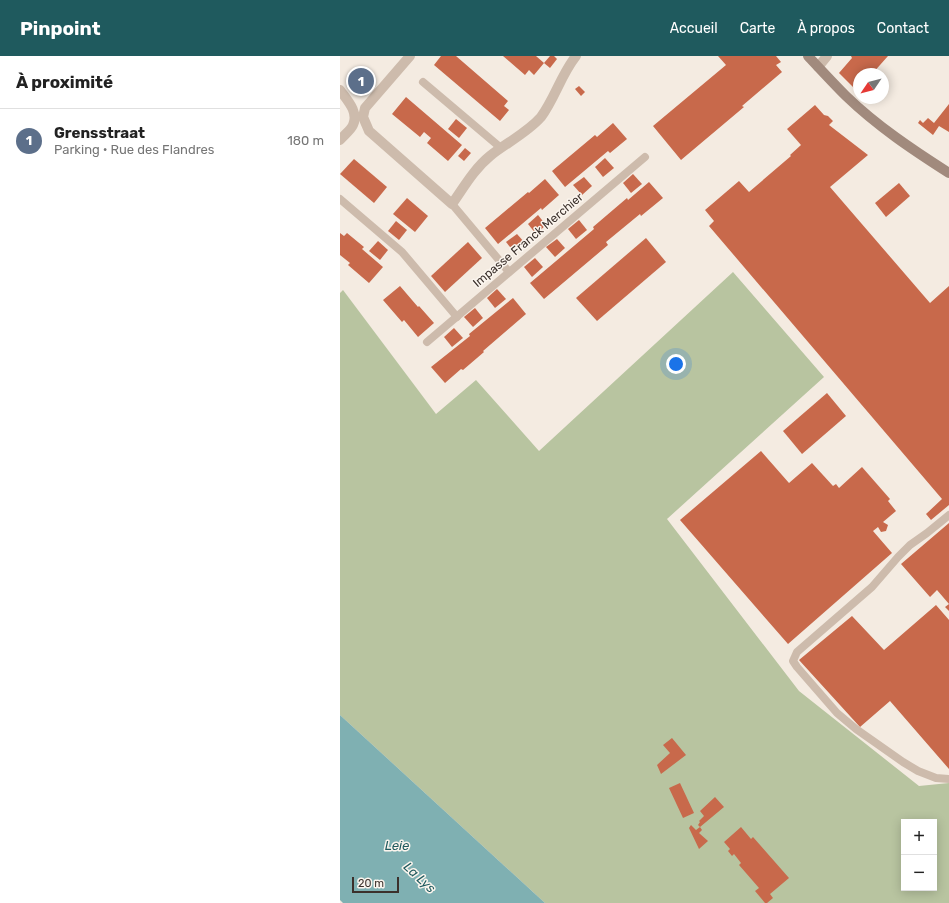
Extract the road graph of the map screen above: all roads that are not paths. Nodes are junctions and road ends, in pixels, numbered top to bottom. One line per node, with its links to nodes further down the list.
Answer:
1 (410, 56): 8 (street)
2 (808, 56): 5 (main road)
3 (827, 56): 5 (street)
4 (572, 57): 10 (street)
5 (818, 67): 12 (main road)
6 (423, 82): 10 (lane)
7 (340, 90): 8 (street)
8 (359, 117): 9 (street); 14 (street)
9 (340, 140)
10 (501, 148): 14 (street)
11 (645, 157): 15 (lane, Impasse Franck Merchier)
12 (949, 173)
13 (340, 199): 16 (lane)
14 (452, 204): 15 (lane)
15 (509, 272): 16 (lane, Impasse Franck Merchier)
16 (457, 317): 17 (lane, Impasse Franck Merchier)
17 (426, 342)
18 (949, 515): 19 (lane)
19 (949, 779)

